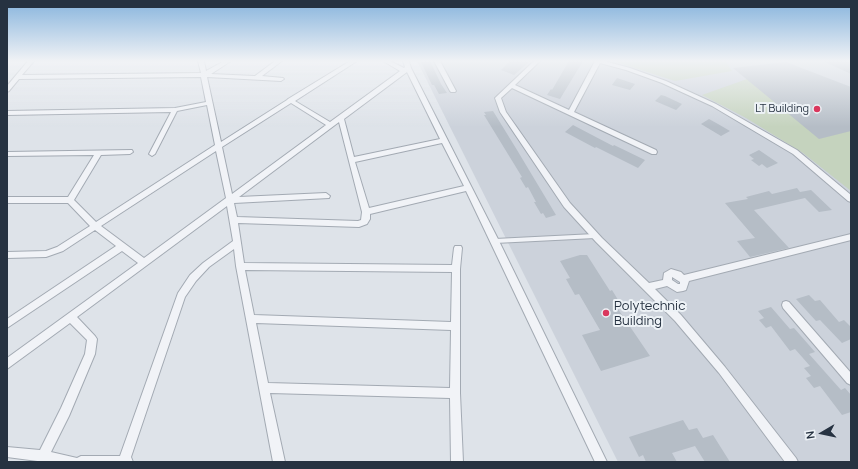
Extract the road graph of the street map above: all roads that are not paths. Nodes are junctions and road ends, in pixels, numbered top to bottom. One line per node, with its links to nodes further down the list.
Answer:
1 (206, 83): 12 (street)
2 (318, 83): 11 (street)
3 (386, 83): 16 (street)
4 (414, 83): 18 (street)
5 (449, 83): 10 (street)
6 (515, 83): 9 (street)
7 (586, 83): 15 (street)
8 (666, 83): 28 (street)
9 (512, 86): 15 (street); 35 (street)
10 (454, 91)
11 (290, 100): 17 (street); 19 (street)
12 (210, 103): 13 (street); 19 (street)
13 (175, 110): 14 (street); 24 (street)
14 (7, 113)
15 (570, 113): 21 (street)
16 (341, 119): 17 (street); 25 (street)
17 (331, 126): 31 (street)
18 (445, 140): 25 (street); 26 (street)
19 (219, 146): 31 (street); 34 (street)
20 (130, 152): 22 (street)
21 (654, 152)
22 (99, 153): 23 (street); 30 (street)
23 (7, 154)
24 (152, 154)
25 (351, 160): 32 (street)
26 (468, 188): 32 (street); 37 (street)
27 (326, 196): 31 (street)
28 (851, 199)
29 (7, 200): 30 (street)
30 (70, 200): 34 (street)
31 (230, 200): 33 (street); 42 (street)
32 (366, 212): 33 (street)
33 (234, 220): 38 (street)
34 (96, 227): 39 (street); 41 (street)
35 (596, 236): 37 (lane); 45 (street)
36 (851, 237): 45 (street)
37 (495, 241): 62 (street)
38 (236, 243): 43 (street); 57 (street)
39 (121, 246): 42 (street); 49 (street)
40 (458, 248): 44 (street)
41 (7, 255)
42 (144, 263): 47 (street)
43 (240, 266): 44 (street); 48 (street)
44 (456, 269): 50 (street)
45 (649, 287): 63 (street)
46 (786, 305): 52 (street)
47 (71, 317): 51 (street); 56 (street)
48 (252, 319): 50 (street); 53 (street)
49 (7, 324)
50 (456, 326): 54 (street)
51 (7, 364)
52 (851, 380)
53 (265, 388): 54 (street); 60 (street)
54 (455, 394): 61 (street)
55 (7, 452): 56 (street)
56 (43, 456): 58 (street)
57 (126, 461): 59 (street)
58 (73, 462)
59 (81, 462)
60 (279, 462)
61 (457, 462)
62 (601, 462)
63 (792, 462)

